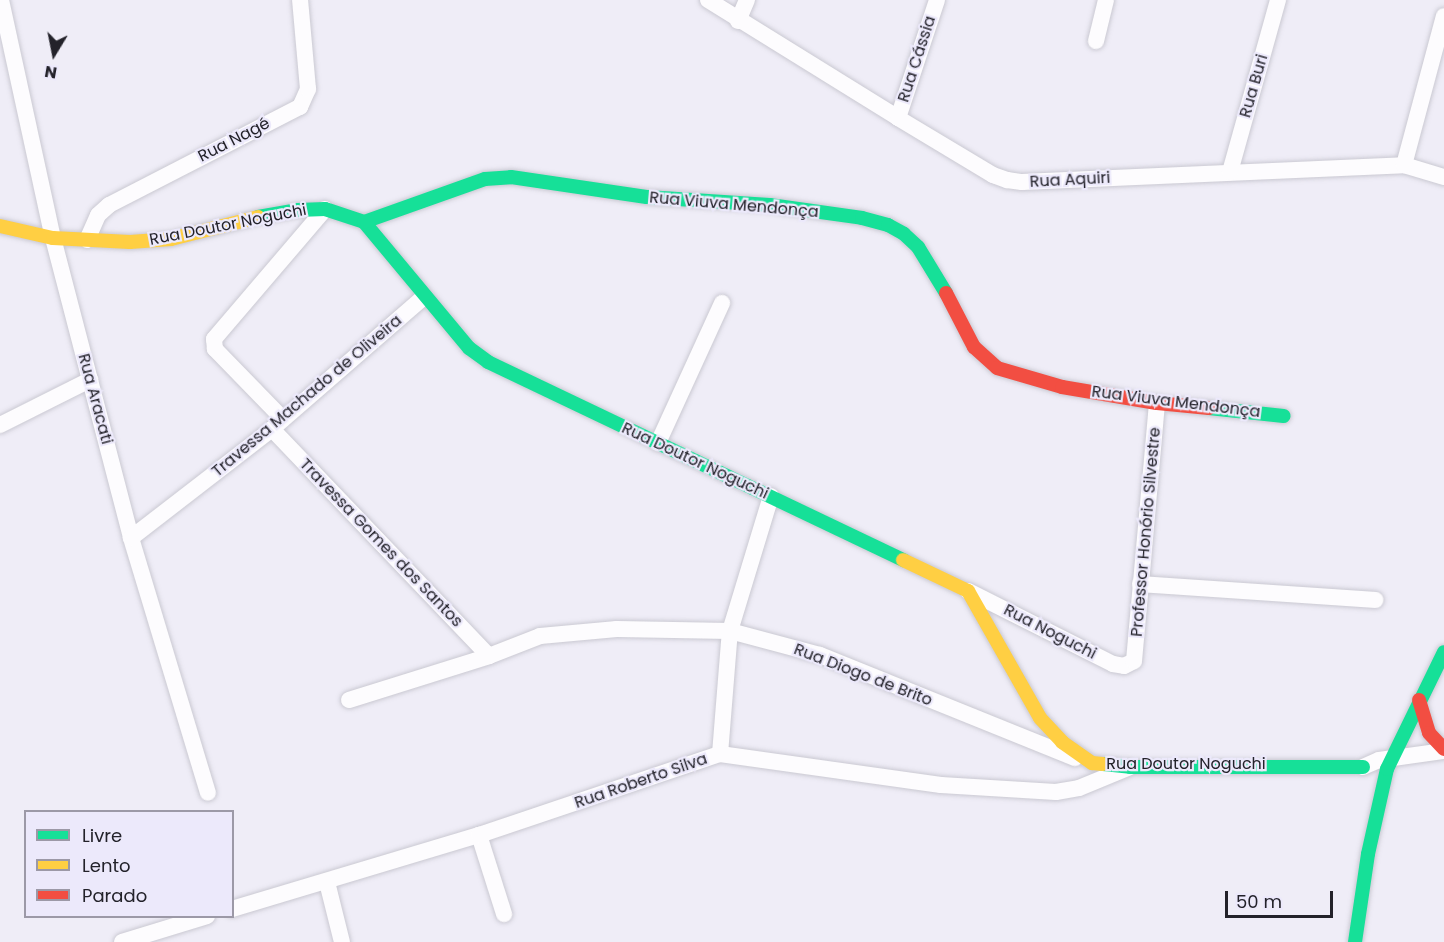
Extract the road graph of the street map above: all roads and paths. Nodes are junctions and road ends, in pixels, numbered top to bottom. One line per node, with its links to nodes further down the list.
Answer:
1 (1, 0): 18 (street, Rua Aracati)
2 (300, 0): 19 (street, Rua Nagé)
3 (708, 0): 9 (street, Rua Aquiri)
4 (747, 0): 9 (street)
5 (937, 0): 11 (street, Rua Cássia)
6 (1106, 0): 10 (street)
7 (1278, 0): 13 (street, Rua Buri)
8 (1444, 16): 12 (street)
9 (738, 21): 11 (street, Rua Aquiri)
10 (1096, 41)
11 (898, 118): 13 (street, Rua Aquiri)
12 (1404, 165): 13 (street, Rua Aquiri); 14 (street, Rua Aquiri)
13 (1230, 172)
14 (1444, 177)
15 (326, 209): 16 (street, Rua Doutor Noguchi); 19 (street, Rua Doutor Noguchi); 25 (street, Travessa Gomes dos Santos)
16 (364, 222): 20 (street, Rua Doutor Noguchi); 23 (street, Rua Viuva Mendonça)
17 (0, 226): 18 (street, Rua Doutor Noguchi)
18 (53, 238): 19 (street, Rua Doutor Noguchi); 22 (street, Rua Aracati)
19 (87, 240)
20 (424, 297): 25 (street, Travessa Machado de Oliveira); 27 (street, Rua Doutor Noguchi)
21 (722, 303): 27 (street)
22 (90, 380): 26 (street); 29 (street, Rua Aracati)
23 (1157, 403): 24 (street, Rua Viuva Mendonça); 30 (street, Professor Honório Silvestre)
24 (1284, 416)
25 (278, 424): 29 (street, Travessa Machado de Oliveira); 35 (street, Travessa Gomes dos Santos)
26 (0, 425)
27 (658, 443): 28 (street, Rua Doutor Noguchi)
28 (771, 496): 31 (street, Rua Doutor Noguchi); 33 (street)
29 (131, 538): 46 (street, Rua Aracati)
30 (1140, 584): 32 (street); 36 (street, Professor Honório Silvestre)
31 (968, 591): 36 (street, Rua Noguchi); 42 (street, Rua Doutor Noguchi)
32 (1375, 600)
33 (730, 631): 35 (street, Rua Diogo de Brito); 40 (street); 42 (street, Rua Diogo de Brito)
34 (1444, 652): 38 (street)
35 (489, 656): 37 (street, Rua Diogo de Brito)
36 (1134, 661)
37 (348, 700)
38 (1419, 700): 39 (street); 43 (street)
39 (1444, 750): 43 (street)
40 (720, 754): 44 (street, Rua Roberto Silva); 47 (street, Rua Roberto Silva)
41 (1444, 762): 43 (street)
42 (1092, 763): 44 (street, Rua Doutor Noguchi)
43 (1389, 764): 45 (street, Rua Doutor Noguchi); 54 (street)
44 (1130, 767): 45 (street, Rua Doutor Noguchi)
45 (1363, 767)
46 (208, 793)
47 (479, 836): 48 (street, Rua Roberto Silva); 50 (street)
48 (327, 882): 49 (street, Rua Roberto Silva); 53 (street)
49 (234, 908)
50 (504, 914)
51 (200, 918): 52 (street)
52 (122, 942)
53 (342, 942)
54 (1355, 942)

